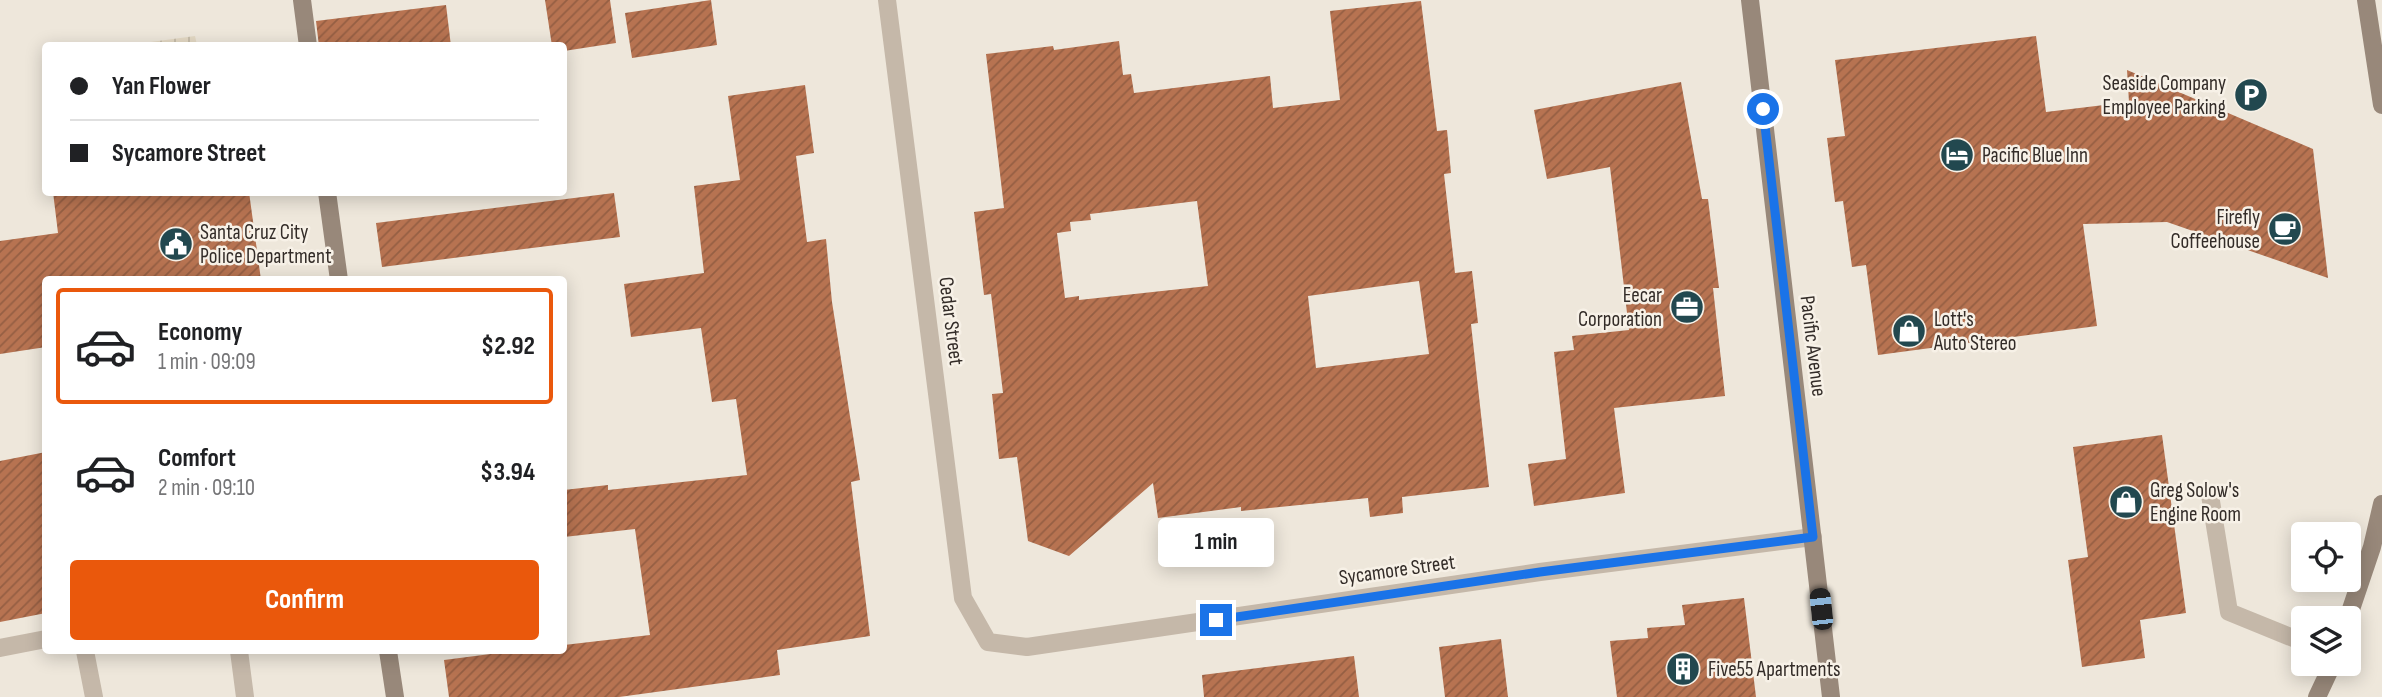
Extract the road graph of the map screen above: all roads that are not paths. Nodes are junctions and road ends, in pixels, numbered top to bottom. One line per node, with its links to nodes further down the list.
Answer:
1 (302, 0): 5 (street)
2 (888, 0): 15 (street, Cedar Street)
3 (1750, 0): 11 (street, Pacific Avenue)
4 (2366, 0): 6 (street)
5 (307, 42)
6 (2382, 105)
7 (328, 196): 8 (street)
8 (338, 276)
9 (2210, 495): 13 (street)
10 (2382, 504): 12 (street)
11 (1813, 537): 15 (street, Sycamore Street); 24 (street, Pacific Avenue)
12 (2352, 606)
13 (2291, 637)
14 (42, 640): 16 (street)
15 (988, 642)
16 (0, 648)
17 (86, 654): 21 (street)
18 (239, 654): 22 (street)
19 (388, 654): 23 (street)
20 (2327, 676): 25 (street)
21 (94, 697)
22 (244, 697)
23 (395, 697)
24 (1831, 697)
25 (2317, 697)

